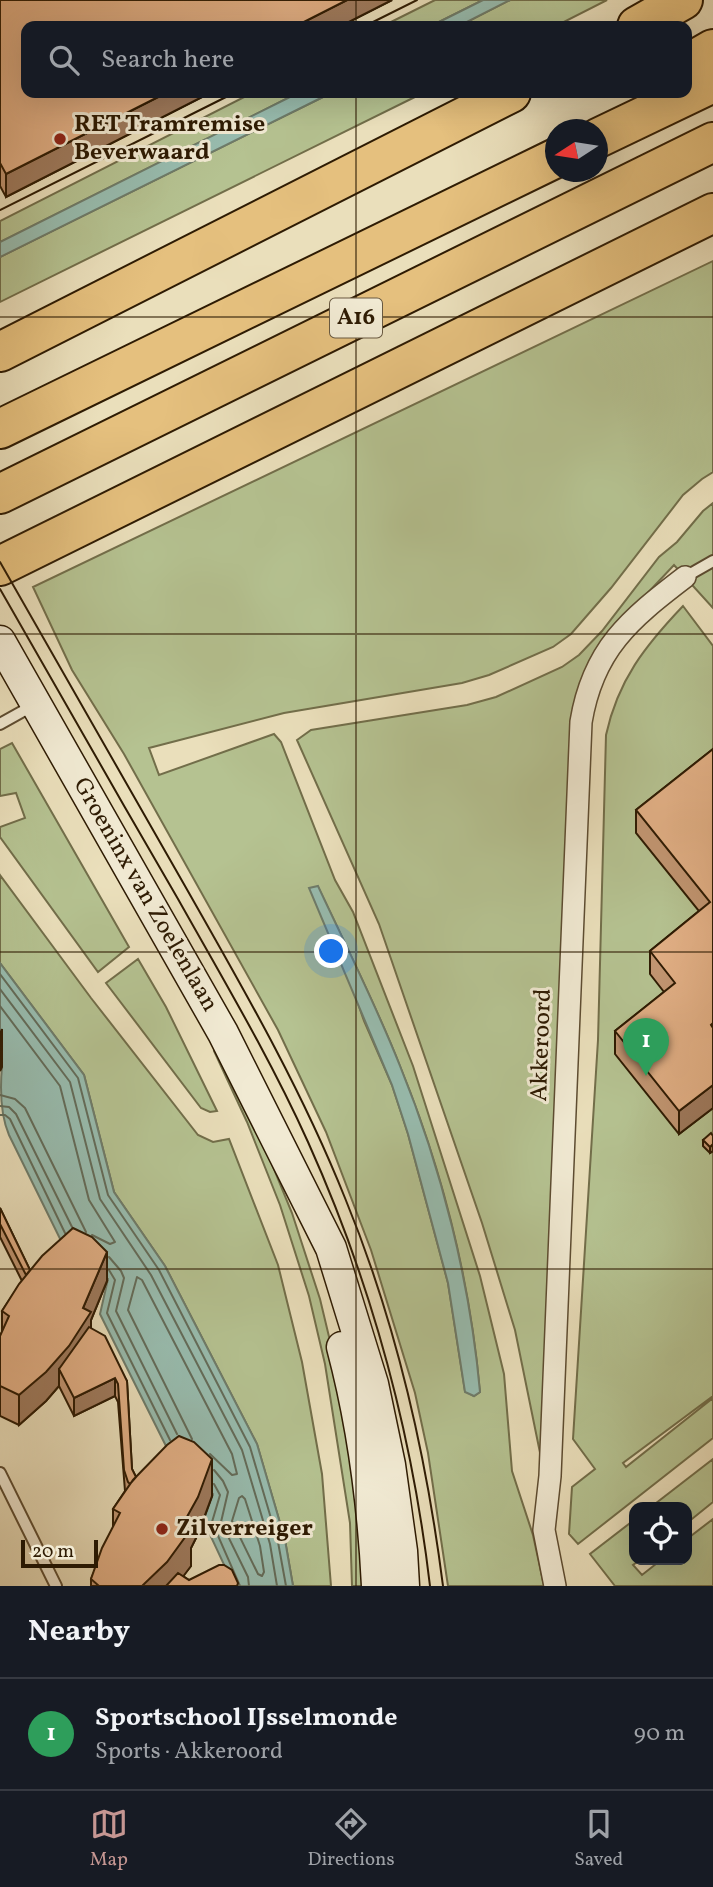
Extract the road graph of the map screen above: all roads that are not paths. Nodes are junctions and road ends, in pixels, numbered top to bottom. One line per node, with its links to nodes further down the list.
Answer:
1 (683, 0): 2 (highway)
2 (646, 21)
3 (713, 49): 4 (highway)
4 (692, 61)
5 (713, 83): 6 (highway)
6 (692, 93)
7 (501, 98): 17 (highway)
8 (627, 98): 10 (highway)
9 (681, 98): 11 (highway)
10 (590, 119)
11 (608, 133)
12 (713, 142): 19 (highway, A16)
13 (545, 148): 15 (highway)
14 (545, 163): 15 (highway, A16)
15 (497, 186): 18 (highway, A16)
16 (713, 213): 21 (highway, A16)
17 (0, 352)
18 (0, 429)
19 (0, 494)
20 (713, 561): 22 (lane, Akkeroord)
21 (0, 566)
22 (685, 577): 31 (street, Akkeroord)
23 (0, 641): 24 (main road, Groeninx van Zoelenlaan)
24 (33, 699): 25 (lane); 26 (main road, Groeninx van Zoelenlaan)
25 (0, 724)
26 (284, 1153): 29 (main road, Groeninx van Zoelenlaan); 30 (main road, Groeninx van Zoelenlaan)
27 (0, 1473): 28 (lane)
28 (56, 1586)
29 (377, 1586)
30 (404, 1586)
31 (555, 1586)

